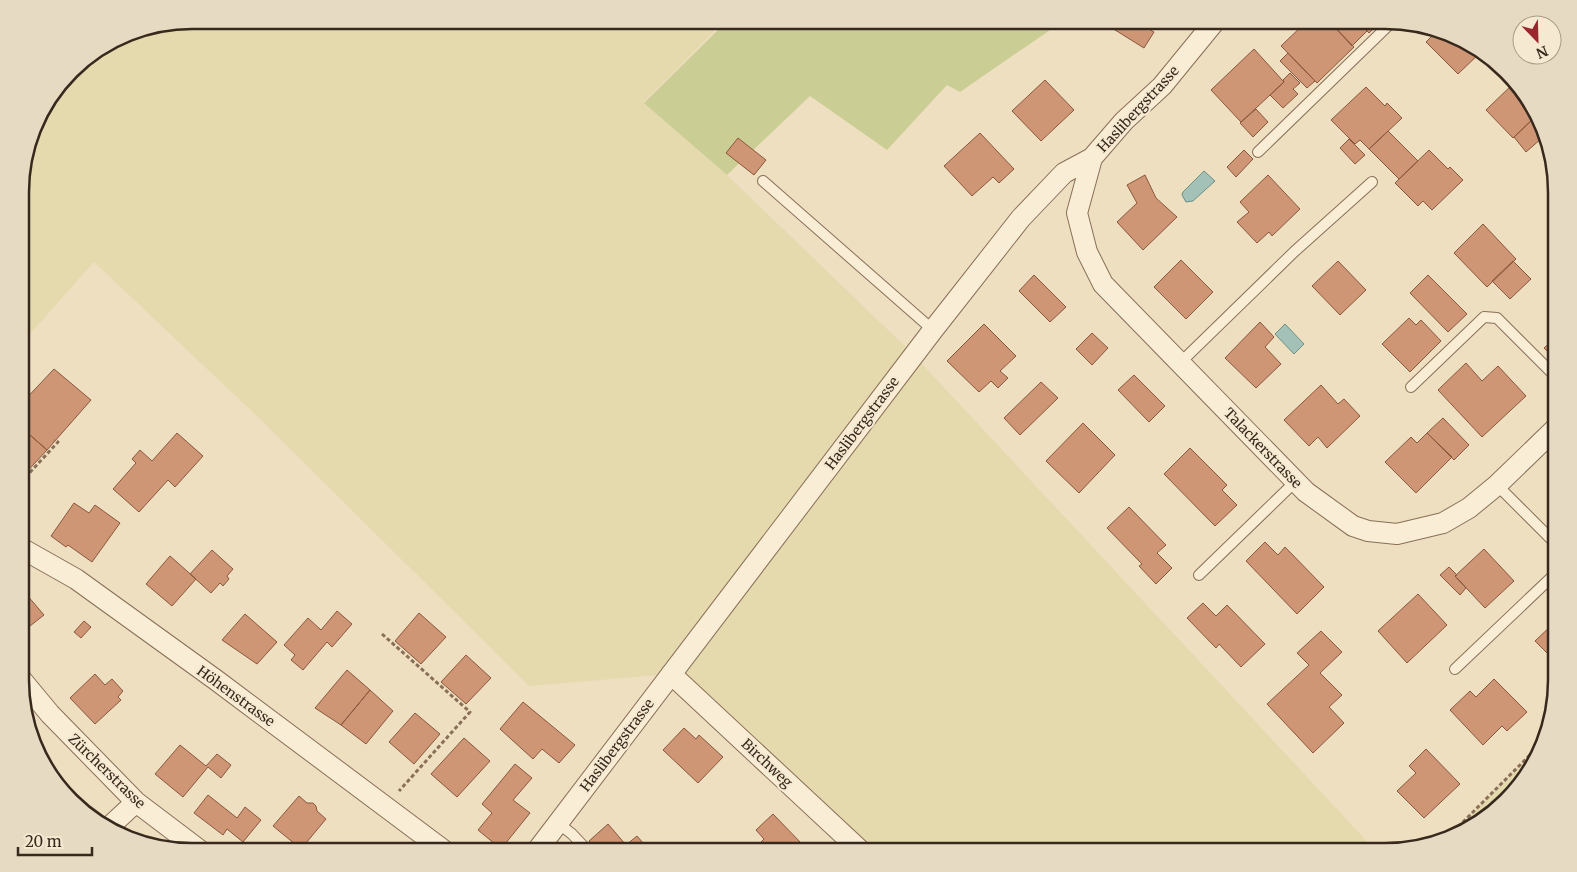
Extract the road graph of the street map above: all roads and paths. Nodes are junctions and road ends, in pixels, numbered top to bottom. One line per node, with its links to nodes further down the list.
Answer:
1 (1209, 29): 4 (street, Haslibergstrasse)
2 (1385, 29): 3 (lane)
3 (1258, 152)
4 (1092, 158): 7 (street, Haslibergstrasse); 8 (street, Talackerstrasse)
5 (763, 181): 7 (lane)
6 (1372, 182): 8 (lane)
7 (933, 330): 22 (street, Haslibergstrasse)
8 (1180, 363): 14 (street, Talackerstrasse)
9 (1548, 369): 10 (lane)
10 (1411, 386)
11 (1548, 436): 15 (street, Talackerstrasse)
12 (54, 440): 13 (path)
13 (29, 473)
14 (1295, 482): 15 (street, Talackerstrasse); 18 (lane)
15 (1497, 485): 16 (lane)
16 (1548, 536)
17 (29, 553): 26 (street, Höhenstrasse)
18 (1199, 575)
19 (1548, 581): 21 (lane)
20 (382, 634): 26 (path)
21 (1455, 669)
22 (672, 674): 28 (street, Haslibergstrasse); 34 (street, Birchweg)
23 (29, 689): 25 (street, Zürcherstrasse)
24 (1529, 755): 29 (path)
25 (136, 802): 27 (street); 30 (street, Zürcherstrasse)
26 (386, 807): 31 (street, Höhenstrasse)
27 (114, 823)
28 (558, 823): 32 (street, Haslibergstrasse); 33 (lane)
29 (1459, 825)
30 (190, 843)
31 (434, 843)
32 (543, 843)
33 (580, 843)
34 (852, 843)

